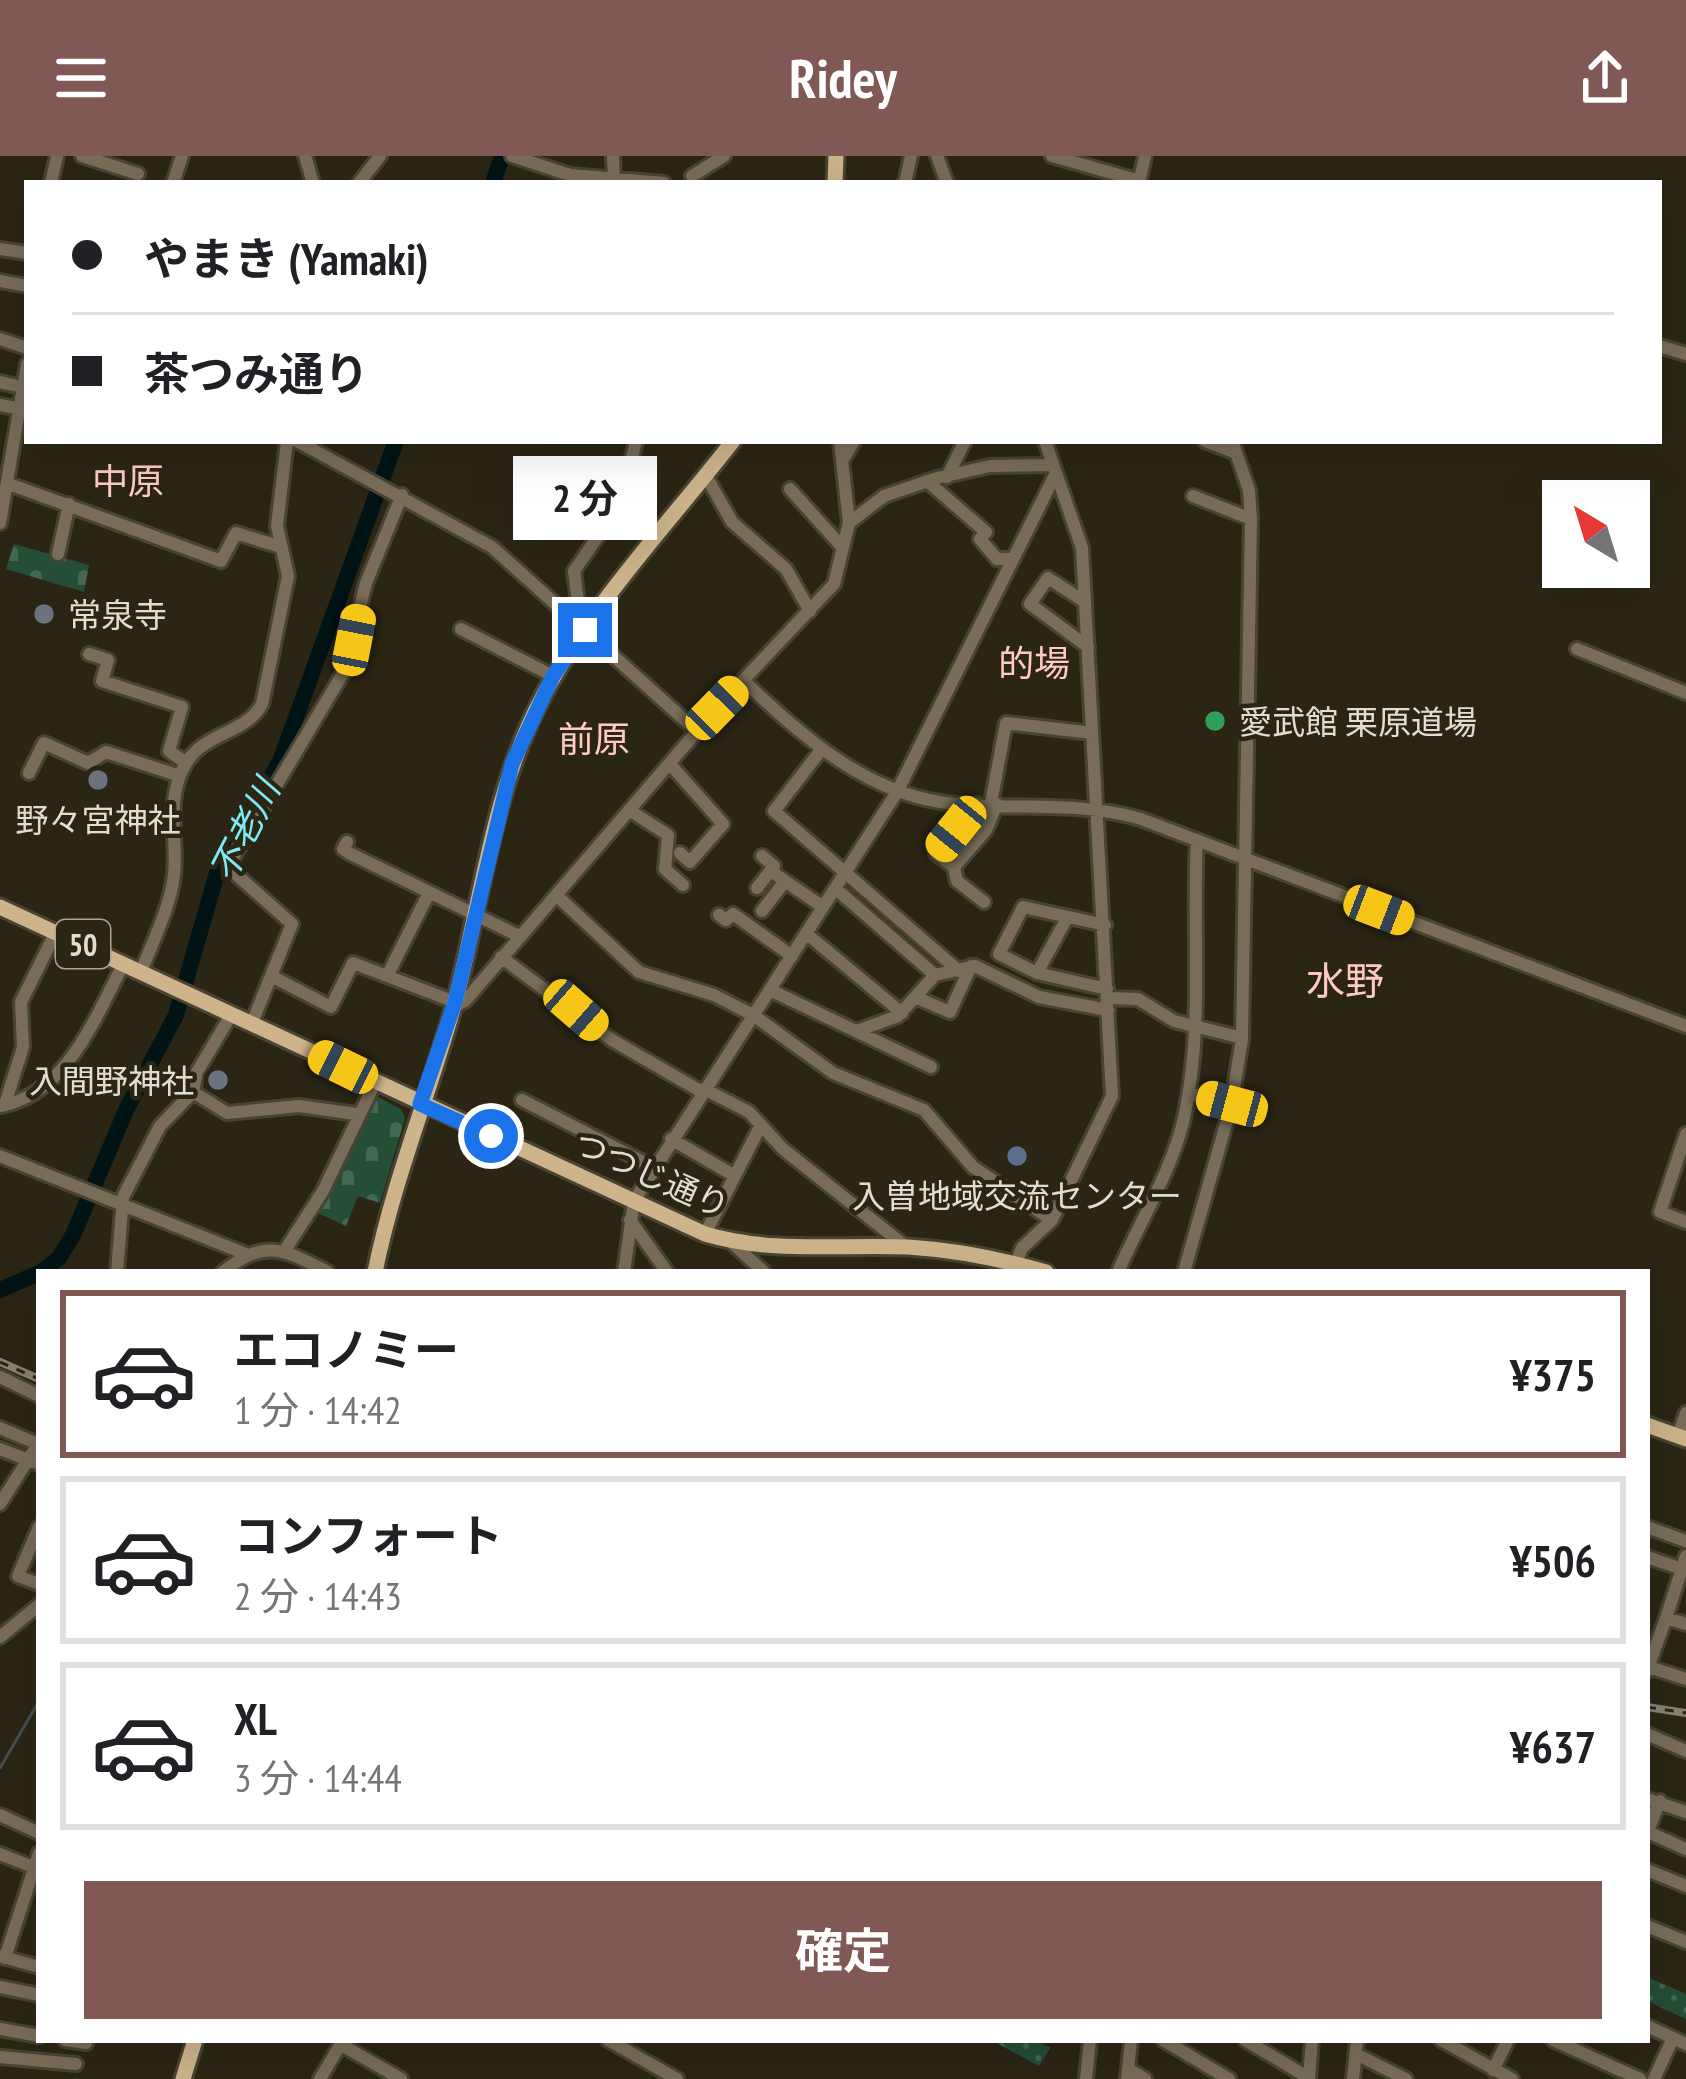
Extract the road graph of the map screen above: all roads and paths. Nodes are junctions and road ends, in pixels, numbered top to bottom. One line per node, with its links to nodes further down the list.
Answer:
1 (82, 156): 7 (street)
2 (380, 156): 8 (street)
3 (699, 156): 10 (street)
4 (724, 156): 10 (street)
5 (1052, 156): 11 (street)
6 (514, 157): 9 (street)
7 (138, 174)
8 (361, 180)
9 (607, 180)
10 (690, 180)
11 (1133, 180)
12 (24, 378): 14 (street)
13 (0, 382): 14 (street)
14 (22, 387): 16 (street)
15 (0, 405): 16 (street)
16 (21, 409): 26 (street)
17 (287, 444): 40 (street)
18 (303, 444): 34 (street)
19 (634, 444): 46 (street)
20 (731, 444): 29 (main road)
21 (841, 444): 27 (street)
22 (852, 444): 27 (street)
23 (964, 444): 30 (street)
24 (1046, 444): 28 (street)
25 (1234, 447): 37 (street)
26 (7, 452): 32 (street)
27 (844, 458): 38 (street)
28 (1054, 469): 30 (street); 43 (street); 44 (street)
29 (706, 476): 45 (street); 46 (main road)
30 (947, 477): 31 (street)
31 (927, 482): 38 (street); 43 (street)
32 (9, 484): 36 (street); 39 (street)
33 (790, 489): 41 (street)
34 (397, 492): 46 (street); 97 (street)
35 (1193, 496): 37 (street)
36 (69, 504): 40 (street); 42 (street)
37 (1251, 519): 68 (street)
38 (849, 523): 41 (street)
39 (0, 524)
40 (281, 547): 58 (street)
41 (843, 548): 45 (street)
42 (58, 554)
43 (1012, 559): 60 (street)
44 (1085, 602): 48 (street); 48 (street)
45 (810, 610): 52 (street)
46 (583, 628): 51 (main road); 54 (street)
47 (461, 629): 51 (street)
48 (1088, 647): 55 (street)
49 (1577, 649): 53 (street)
50 (89, 654): 58 (street)
51 (553, 676): 82 (main road)
52 (744, 681): 54 (street); 56 (street)
53 (1686, 693)
54 (697, 731): 57 (street)
55 (1092, 733): 61 (street); 62 (street)
56 (821, 750): 60 (street); 71 (street)
57 (670, 764): 63 (street); 66 (street)
58 (183, 770): 59 (street); 93 (street)
59 (29, 773)
60 (897, 793): 61 (street); 71 (street)
61 (988, 804): 62 (street); 69 (street); 69 (street)
62 (1100, 809): 64 (street); 85 (street)
63 (629, 810): 73 (street); 77 (street)
64 (1197, 840): 68 (street); 106 (street)
65 (346, 842): 76 (street)
66 (680, 853)
67 (762, 856): 70 (street)
68 (1247, 860): 107 (street); 109 (street)
69 (954, 867): 78 (street)
70 (771, 871): 72 (street); 74 (street)
71 (846, 874): 75 (street); 92 (street)
72 (785, 881): 79 (street); 81 (street)
73 (683, 885)
74 (757, 888)
75 (836, 889): 79 (street); 94 (street)
76 (429, 893): 82 (street); 96 (street)
77 (556, 895): 88 (street); 104 (street)
78 (984, 902)
79 (824, 907): 87 (street)
80 (0, 908): 86 (main road, つつじ通り / 50)
81 (761, 911)
82 (475, 912): 88 (street); 101 (main road)
83 (718, 915): 89 (street)
84 (1067, 918): 85 (street); 95 (street); 95 (street)
85 (1105, 926): 100 (street)
86 (56, 932): 91 (main road, つつじ通り / 50); 118 (street)
87 (807, 934): 89 (street); 102 (street)
88 (519, 936): 90 (street)
89 (792, 956): 98 (street)
90 (501, 957): 101 (street); 112 (street)
91 (124, 963): 93 (main road, つつじ通り / 50); 118 (street)
92 (965, 968): 94 (street); 99 (street); 100 (street)
93 (141, 972): 103 (main road, つつじ通り / 50)
94 (935, 974): 99 (street)
95 (1037, 974): 100 (street)
96 (387, 976): 97 (street); 101 (street)
97 (273, 977): 105 (street)
98 (770, 990): 104 (street); 108 (street)
99 (915, 997): 102 (street)
100 (1108, 999): 106 (street); 130 (street)
101 (454, 1004): 116 (main road)
102 (902, 1013): 108 (street)
103 (231, 1015): 105 (main road, つつじ通り / 50); 113 (street)
104 (753, 1015): 112 (street); 130 (street)
105 (252, 1024): 111 (main road, つつじ通り / 50)
106 (1196, 1025): 109 (street); 114 (street)
107 (1686, 1027)
108 (856, 1031): 110 (street)
109 (1241, 1038): 117 (street)
110 (931, 1067)
111 (375, 1083): 116 (main road, つつじ通り / 50); 119 (street)
112 (703, 1090): 120 (street); 122 (street)
113 (194, 1092): 119 (street); 128 (street)
114 (1189, 1093): 117 (street); 145 (street)
115 (522, 1100): 124 (street)
116 (420, 1104): 127 (main road, つつじ通り / 50); 141 (main road)
117 (1232, 1104): 146 (street)
118 (2, 1105)
119 (356, 1114): 135 (street)
120 (761, 1125): 126 (street); 134 (street)
121 (1686, 1135): 125 (street)
122 (671, 1139): 124 (street); 126 (street)
123 (0, 1156): 128 (street)
124 (653, 1168): 127 (street)
125 (1681, 1169): 131 (street)
126 (734, 1176): 132 (street)
127 (634, 1201): 129 (street); 132 (main road, つつじ通り / 50)
128 (122, 1204): 136 (street); 138 (street)
129 (630, 1220): 142 (street); 143 (street)
130 (1052, 1220): 137 (street)
131 (1686, 1222)
132 (705, 1234): 133 (main road, つつじ通り / 50)
133 (730, 1241): 134 (main road, つつじ通り / 50); 144 (street)
134 (906, 1247): 137 (main road, つつじ通り / 50)
135 (285, 1250): 136 (street); 140 (street)
136 (246, 1254): 139 (street)
137 (1003, 1266)
138 (118, 1269)
139 (227, 1269)
140 (322, 1269)
141 (376, 1269)
142 (624, 1269)
143 (665, 1269)
144 (761, 1269)
145 (1119, 1269)
146 (1185, 1269)
147 (0, 1377): 148 (street)
148 (36, 1395)
149 (1686, 1413): 152 (street)
150 (1650, 1426): 152 (main road)
151 (0, 1427): 153 (street)
152 (1682, 1437)
153 (36, 1443)
154 (0, 1448): 155 (street)
155 (34, 1462): 156 (street)
156 (6, 1484): 157 (street)
157 (0, 1503)
158 (1650, 1528): 160 (street)
159 (36, 1535): 163 (street)
160 (1686, 1541)
161 (1650, 1557): 162 (street)
162 (1685, 1565): 165 (street)
163 (36, 1583)
164 (36, 1606): 167 (street)
165 (1666, 1618): 166 (street); 168 (street)
166 (1686, 1624)
167 (0, 1636)
168 (1650, 1663)
169 (1650, 1669): 170 (street)
170 (1686, 1678)
171 (1650, 1735): 172 (street)
172 (1686, 1751)
173 (1654, 1800): 174 (street)
174 (1686, 1812)
175 (0, 1815): 176 (street)
176 (36, 1832)
177 (1650, 1834): 178 (street)
178 (1686, 1849)
179 (0, 1854): 181 (street)
180 (36, 1860): 181 (street)
181 (33, 1867): 184 (street)
182 (1650, 1871): 183 (street)
183 (1686, 1886)
184 (33, 1889): 187 (street)
185 (1650, 1928): 186 (street)
186 (1686, 1942)
187 (2, 1958): 188 (street)
188 (36, 1965)
189 (0, 1987): 190 (street)
190 (36, 1994)
191 (1650, 2027): 194 (street)
192 (0, 2029): 193 (street)
193 (36, 2035)
194 (1680, 2041): 224 (street)
195 (194, 2043): 213 (main road)
196 (341, 2043): 214 (street)
197 (344, 2043): 215 (street)
198 (613, 2043): 216 (street)
199 (1090, 2043): 217 (street)
200 (1131, 2043): 211 (street)
201 (1168, 2043): 219 (street)
202 (1251, 2043): 212 (street)
203 (1312, 2043): 212 (street)
204 (1446, 2043): 210 (street)
205 (1506, 2043): 210 (street)
206 (1560, 2043): 223 (street)
207 (1356, 2047): 220 (street); 221 (street)
208 (0, 2057): 209 (street)
209 (76, 2064)
210 (1493, 2070): 222 (street)
211 (1127, 2074): 218 (street)
212 (1309, 2078)
213 (183, 2079)
214 (320, 2079)
215 (401, 2079)
216 (677, 2079)
217 (1086, 2079)
218 (1145, 2079)
219 (1229, 2079)
220 (1353, 2079)
221 (1406, 2079)
222 (1512, 2079)
223 (1640, 2079)
224 (1654, 2079)

